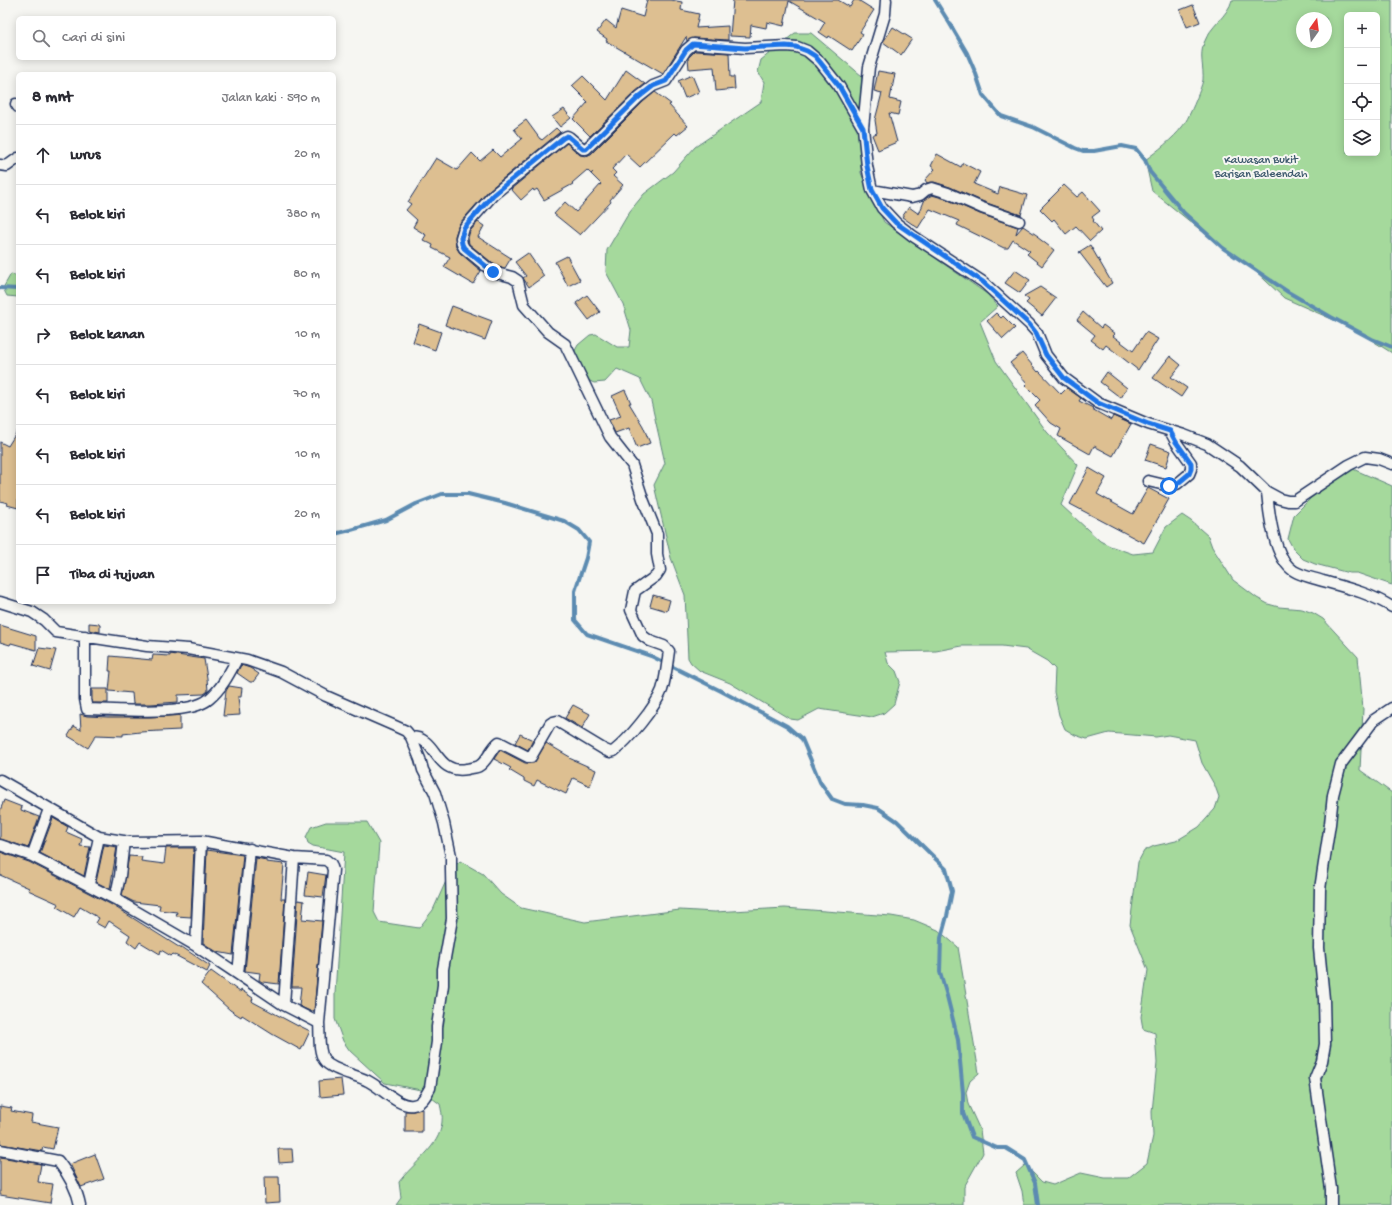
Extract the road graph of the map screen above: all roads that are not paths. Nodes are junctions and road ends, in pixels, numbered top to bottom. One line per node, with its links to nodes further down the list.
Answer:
1 (886, 0): 2 (street)
2 (863, 128): 5 (street); 16 (street)
3 (16, 159): 4 (street)
4 (0, 165)
5 (872, 190): 6 (street); 7 (street)
6 (1019, 221)
7 (1170, 431): 9 (street); 10 (street)
8 (1392, 464): 10 (street)
9 (1148, 481)
10 (1267, 492): 12 (street)
11 (0, 602): 13 (street)
12 (1392, 607)
13 (85, 636): 14 (street); 14 (street)
14 (237, 659): 16 (street)
15 (1392, 708): 34 (street)
16 (411, 738): 31 (street)
17 (1, 784): 18 (street)
18 (49, 809): 19 (street); 24 (street)
19 (100, 838): 20 (street); 26 (street)
20 (124, 841): 21 (street); 27 (street)
21 (202, 841): 23 (street); 28 (street)
22 (0, 845): 24 (street)
23 (250, 849): 25 (street); 29 (street)
24 (32, 856): 26 (street)
25 (294, 858): 30 (street); 31 (street)
26 (89, 884): 27 (street)
27 (115, 899): 28 (street)
28 (196, 946): 29 (street)
29 (238, 974): 30 (street)
30 (284, 1005): 31 (street)
31 (319, 1023)
32 (0, 1150): 33 (street)
33 (80, 1205)
34 (1331, 1205)

